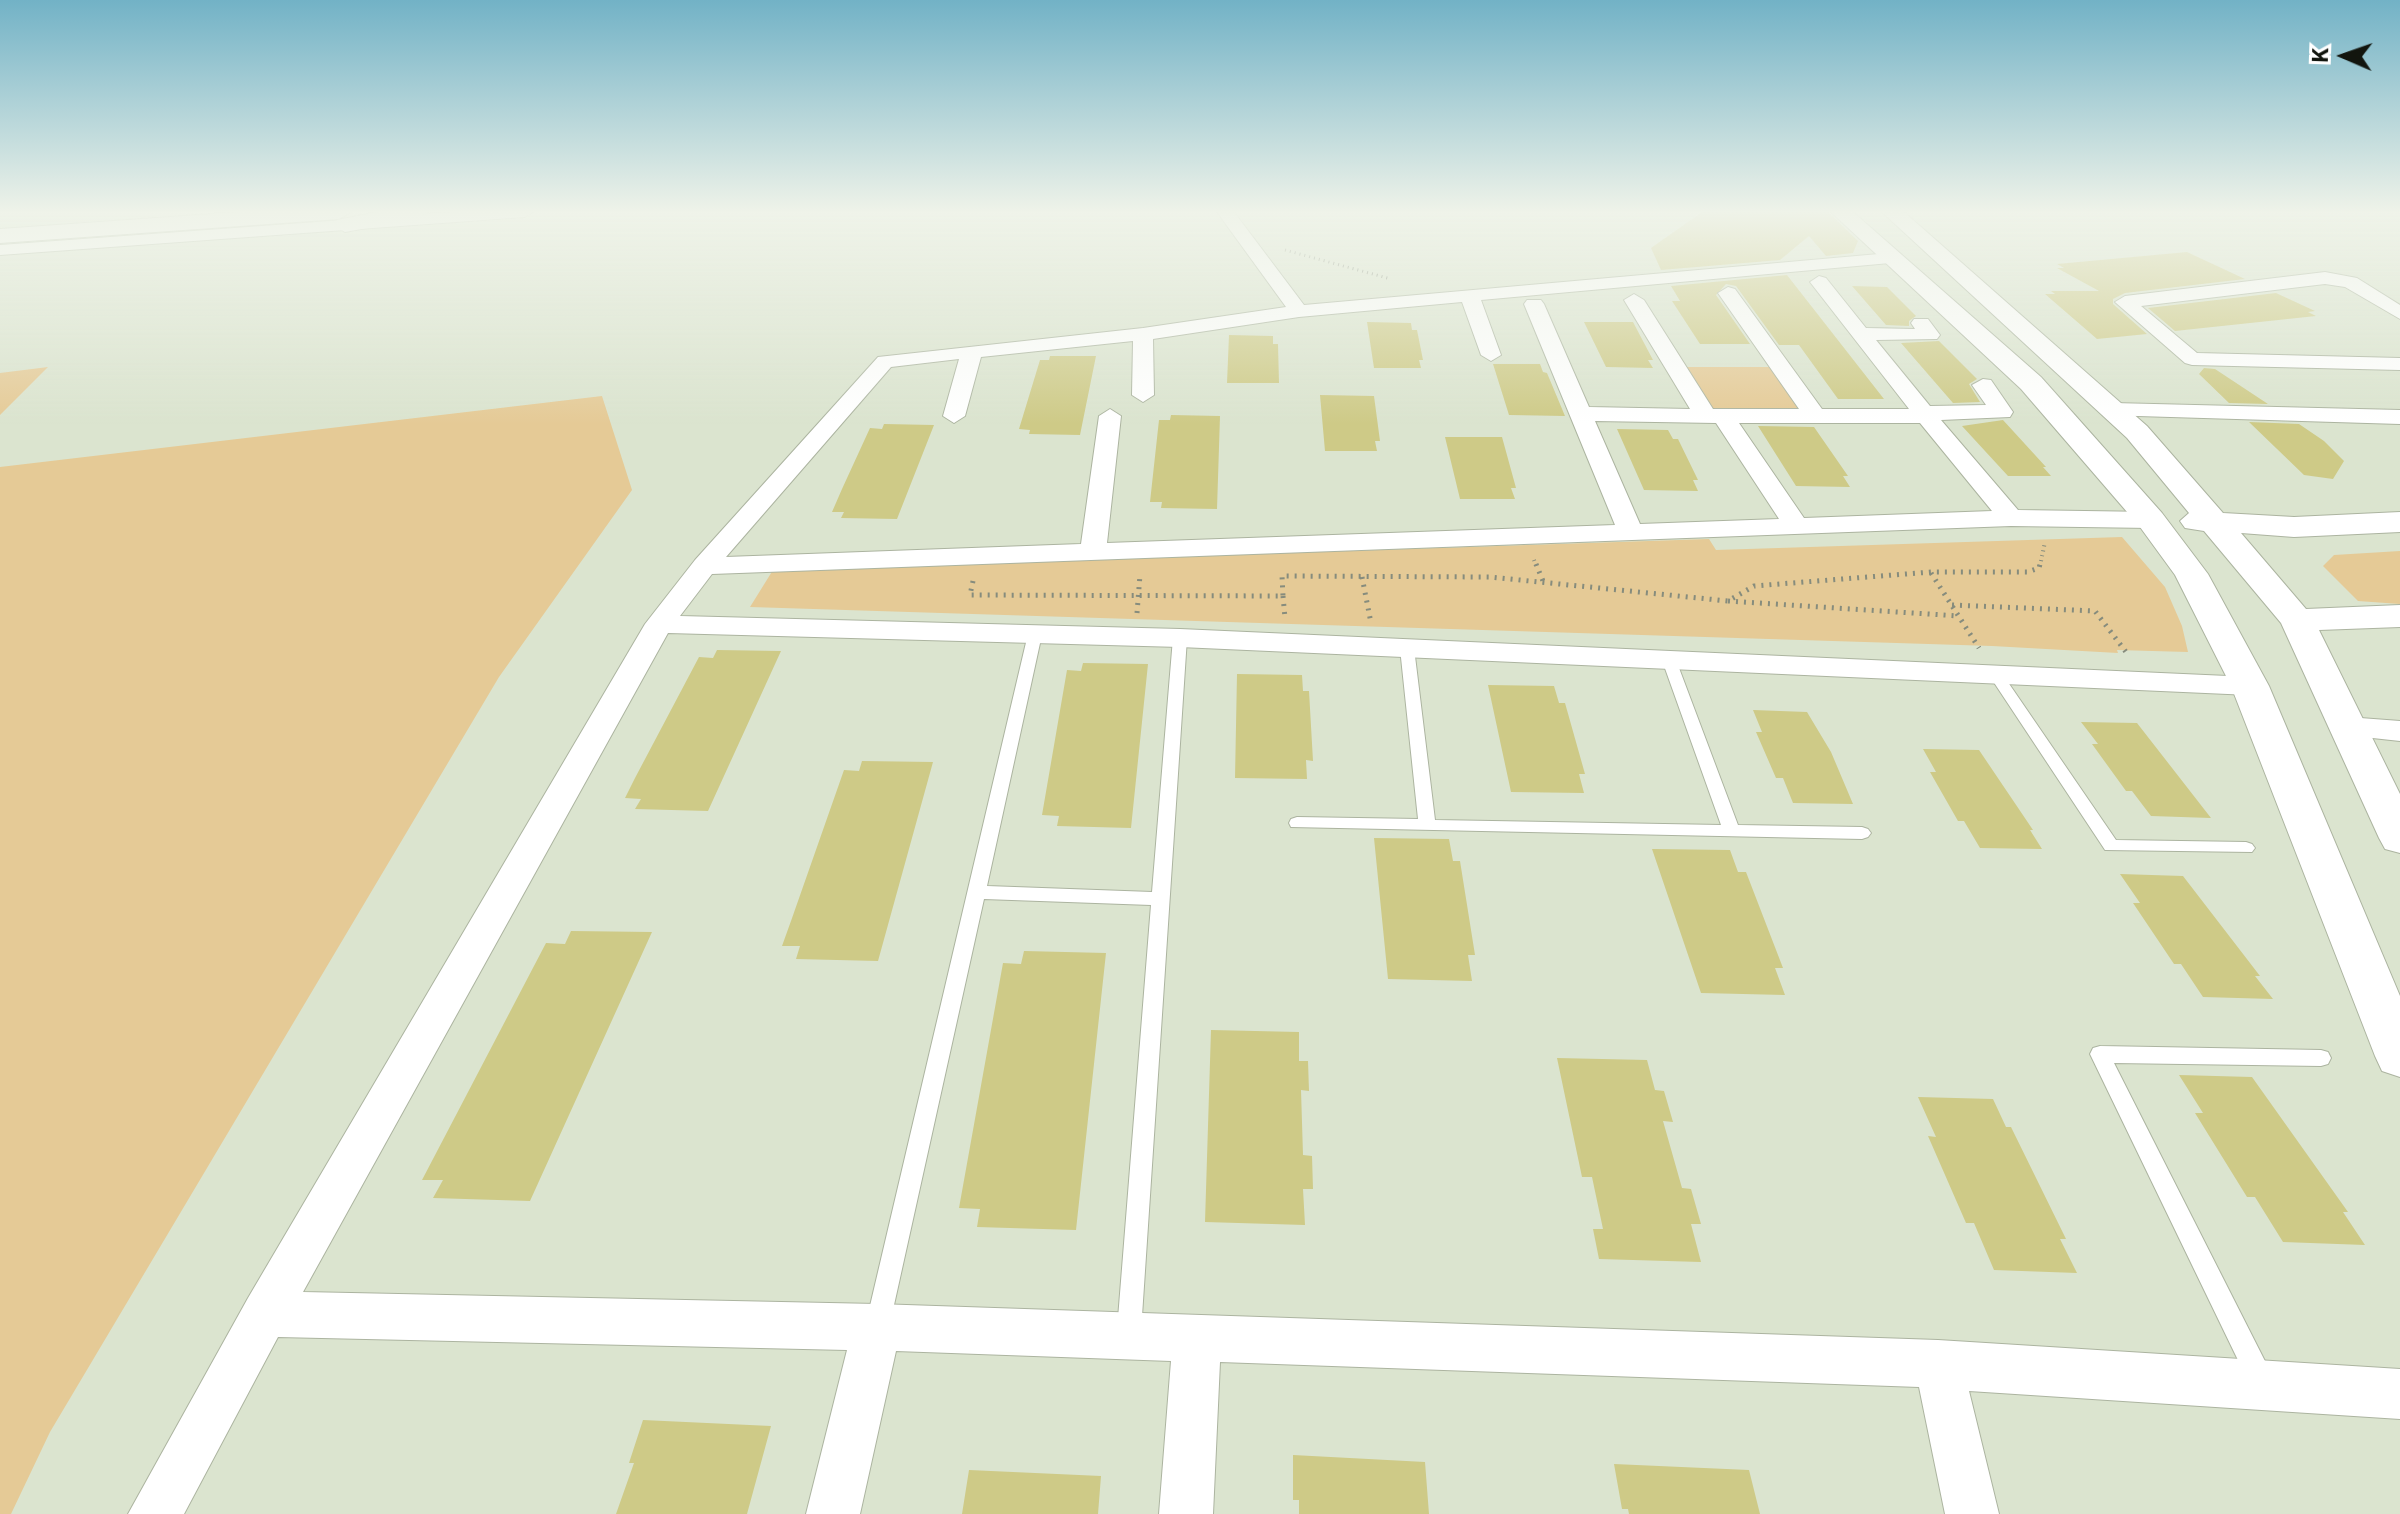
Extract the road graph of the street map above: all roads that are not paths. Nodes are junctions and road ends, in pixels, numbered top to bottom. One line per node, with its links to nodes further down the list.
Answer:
1 (1819, 282): 16 (street)
2 (1278, 283): 12 (street)
3 (1614, 283): 9 (street)
4 (1919, 283): 31 (street)
5 (1970, 283): 22 (street)
6 (2286, 283): 19 (street)
7 (2351, 283): 13 (street)
8 (1728, 293): 28 (street)
9 (1470, 296): 12 (street); 18 (street)
10 (1634, 300): 27 (street)
11 (1534, 304): 23 (street)
12 (1299, 311): 15 (street)
13 (2400, 313)
14 (1921, 323): 16 (street)
15 (1143, 334): 17 (street); 21 (street)
16 (1852, 340): 24 (street)
17 (972, 352): 25 (street); 37 (street)
18 (1491, 355)
19 (2400, 364)
20 (1983, 385): 24 (street)
21 (1143, 395)
22 (2113, 410): 29 (street); 32 (street)
23 (1581, 414): 27 (street); 35 (street)
24 (1925, 415): 28 (street); 30 (street)
25 (954, 416)
26 (1110, 416): 36 (street)
27 (1715, 416): 28 (street); 34 (street)
28 (1815, 416)
29 (2400, 417)
30 (2011, 518): 31 (street); 34 (street)
31 (2151, 520): 32 (street); 46 (street)
32 (2213, 522): 33 (street); 39 (street)
33 (2400, 522)
34 (1797, 527): 35 (street)
35 (1631, 532): 36 (street)
36 (1093, 552): 37 (street)
37 (704, 566): 40 (street)
38 (2400, 616): 39 (street)
39 (2297, 620): 47 (street)
40 (659, 624): 41 (street); 59 (street)
41 (1035, 634): 42 (street); 55 (lane)
42 (1180, 638): 43 (street); 56 (lane)
43 (1407, 648): 44 (street); 50 (lane)
44 (1669, 660): 45 (street); 51 (lane)
45 (1996, 675): 46 (street); 54 (lane)
46 (2250, 686): 57 (street)
47 (2347, 727): 48 (street); 53 (street)
48 (2400, 731)
49 (1297, 823): 50 (lane)
50 (1427, 825): 51 (lane)
51 (1732, 831): 52 (lane)
52 (1862, 833)
53 (2400, 838)
54 (2246, 848)
55 (976, 892): 56 (lane); 60 (lane)
56 (1161, 899): 61 (lane)
57 (2400, 1056)
58 (2321, 1058): 64 (lane)
59 (265, 1314): 60 (street); 66 (street)
60 (877, 1327): 61 (street); 67 (street)
61 (1129, 1337): 62 (street)
62 (1197, 1338): 63 (street); 68 (street)
63 (1938, 1364): 64 (street); 69 (street)
64 (2264, 1385): 65 (street)
65 (2400, 1394)
66 (155, 1514)
67 (833, 1514)
68 (1186, 1514)
69 (1972, 1514)

